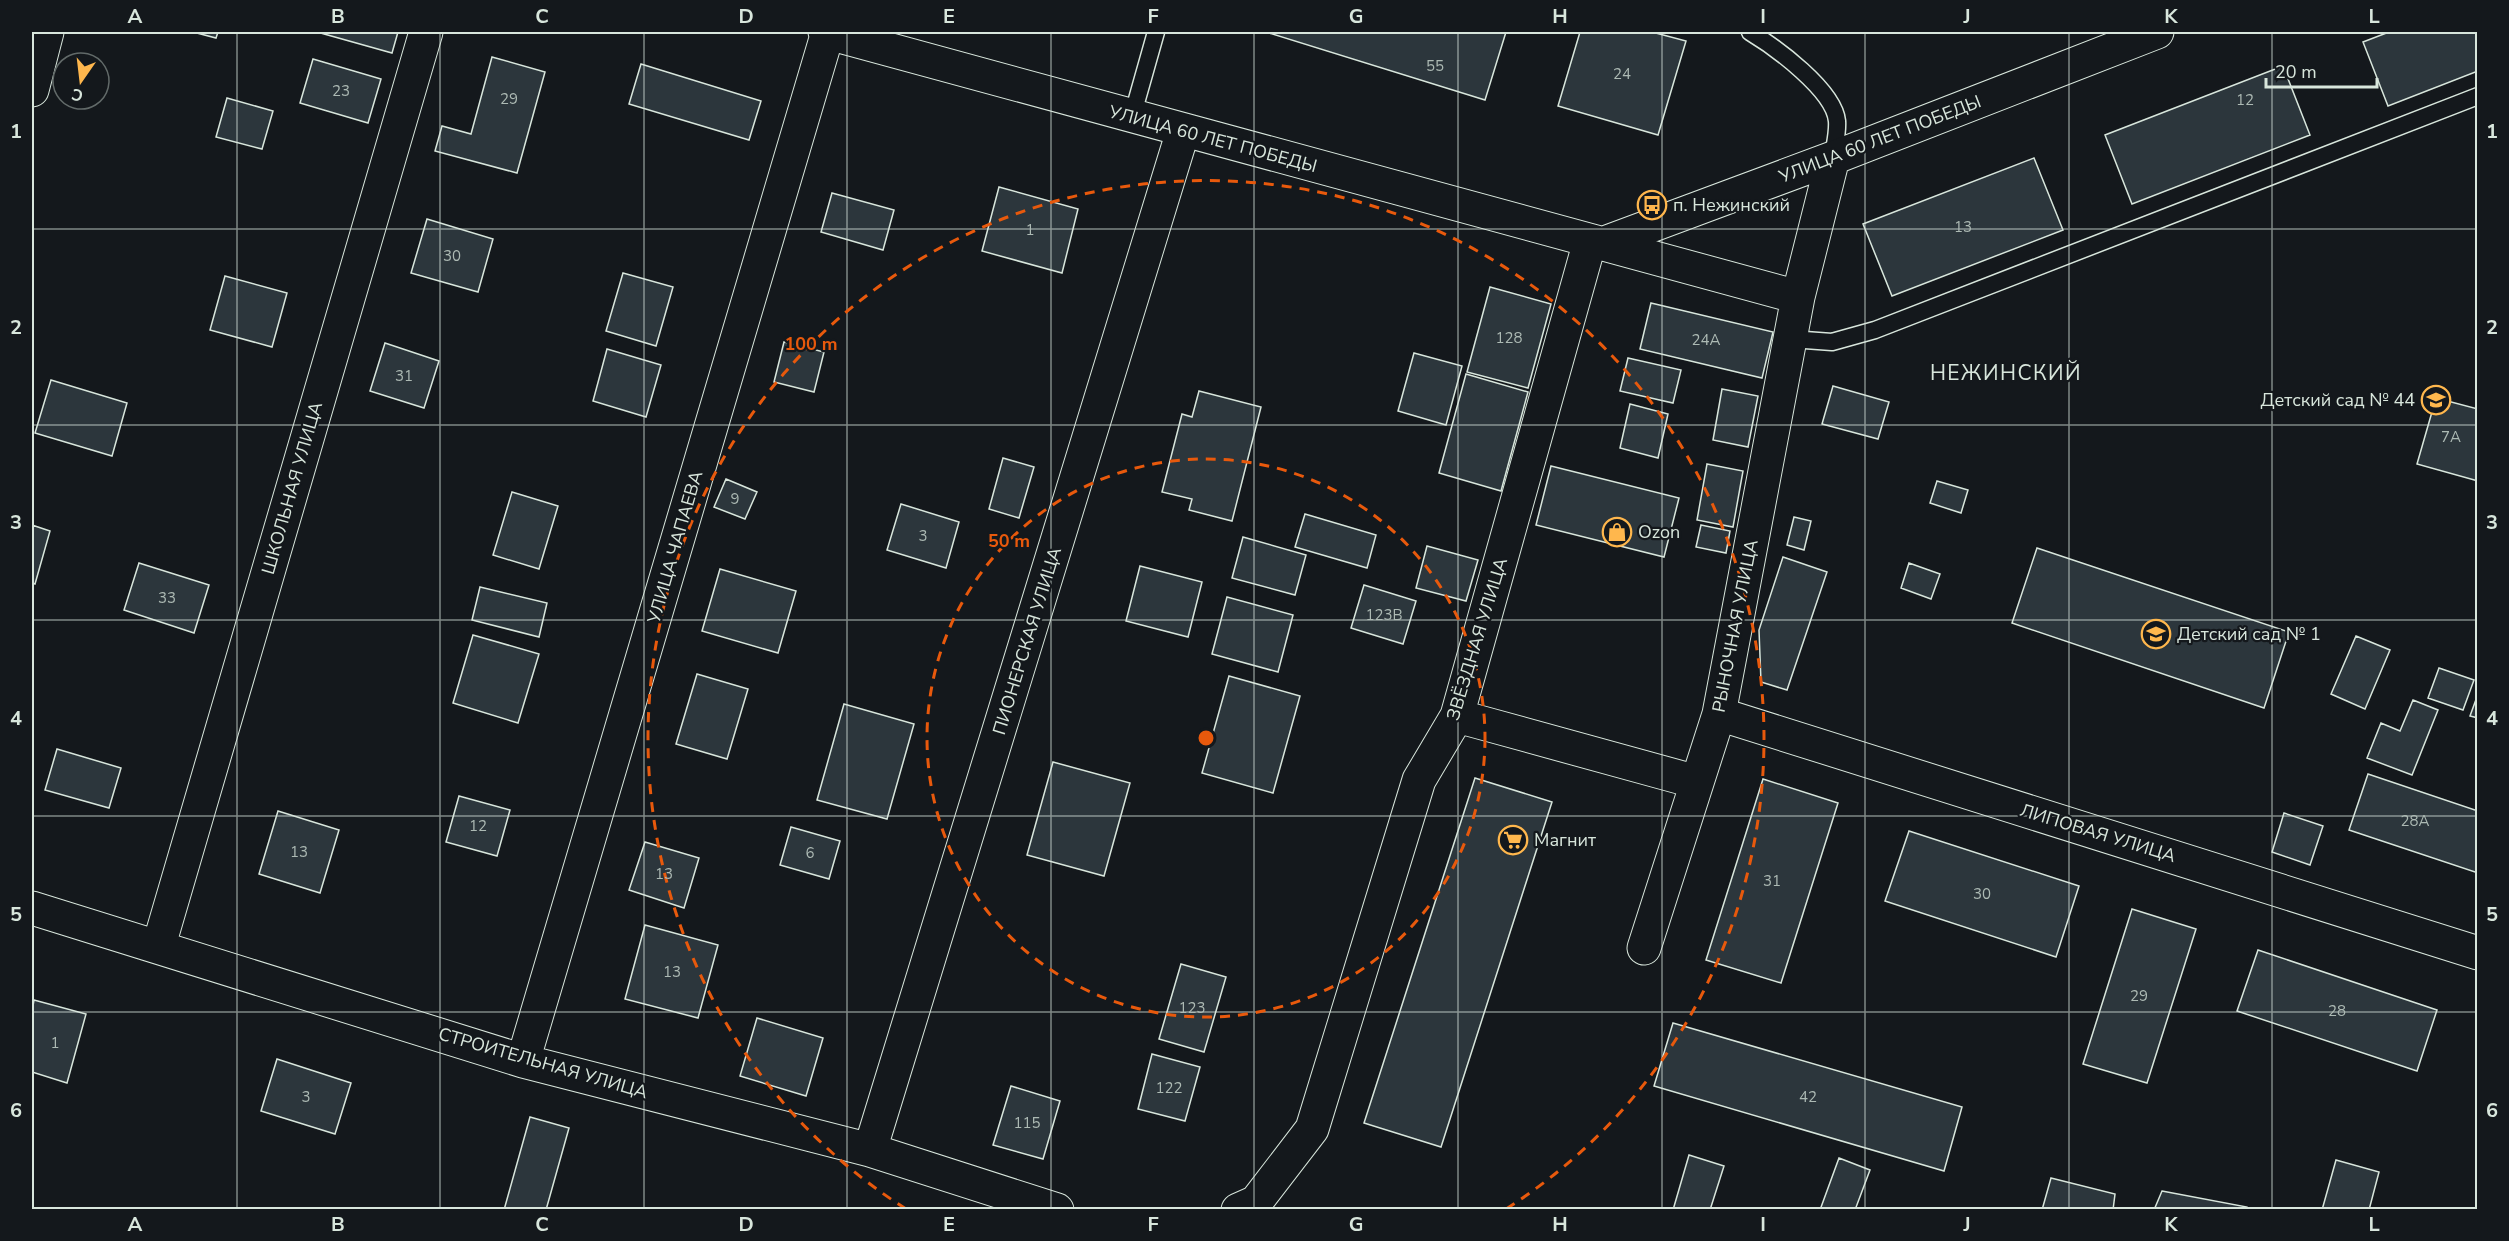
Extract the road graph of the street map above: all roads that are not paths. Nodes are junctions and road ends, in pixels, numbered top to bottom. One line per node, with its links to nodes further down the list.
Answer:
1 (47, 32): 7 (street)
2 (426, 32): 19 (street, ШКОЛЬНАЯ УЛИЦА)
3 (1156, 32): 9 (lane)
4 (1750, 32): 11 (lane)
5 (2157, 32): 11 (street, УЛИЦА 60 ЛЕТ ПОБЕДЫ)
6 (837, 33): 9 (street, УЛИЦА 60 ЛЕТ ПОБЕДЫ); 22 (street, УЛИЦА ЧАПАЕВА)
7 (32, 90)
8 (2478, 96): 14 (lane)
9 (1132, 117): 10 (street, УЛИЦА 60 ЛЕТ ПОБЕДЫ)
10 (1183, 131): 12 (street, УЛИЦА 60 ЛЕТ ПОБЕДЫ); 23 (street, ПИОНЕРСКАЯ УЛИЦА)
11 (1833, 158): 12 (street, УЛИЦА 60 ЛЕТ ПОБЕДЫ); 13 (street, РЫНОЧНАЯ УЛИЦА)
12 (1596, 242): 13 (street, УЛИЦА 60 ЛЕТ ПОБЕДЫ); 16 (street, ЗВЁЗДНАЯ УЛИЦА)
13 (1798, 297): 14 (street, РЫНОЧНАЯ УЛИЦА)
14 (1791, 339): 15 (street, РЫНОЧНАЯ УЛИЦА)
15 (1719, 714): 17 (street, РЫНОЧНАЯ УЛИЦА); 21 (street, ЛИПОВАЯ УЛИЦА)
16 (1457, 716): 17 (street); 25 (street, ЗВЁЗДНАЯ УЛИЦА)
17 (1697, 782): 20 (street, РЫНОЧНАЯ УЛИЦА)
18 (32, 908): 19 (street, СТРОИТЕЛЬНАЯ УЛИЦА)
19 (159, 945): 22 (street, СТРОИТЕЛЬНАЯ УЛИЦА)
20 (1644, 948)
21 (2478, 953)
22 (523, 1061): 23 (street, СТРОИТЕЛЬНАЯ УЛИЦА)
23 (870, 1150): 24 (street, СТРОИТЕЛЬНАЯ УЛИЦА)
24 (1057, 1209)
25 (1238, 1209)

